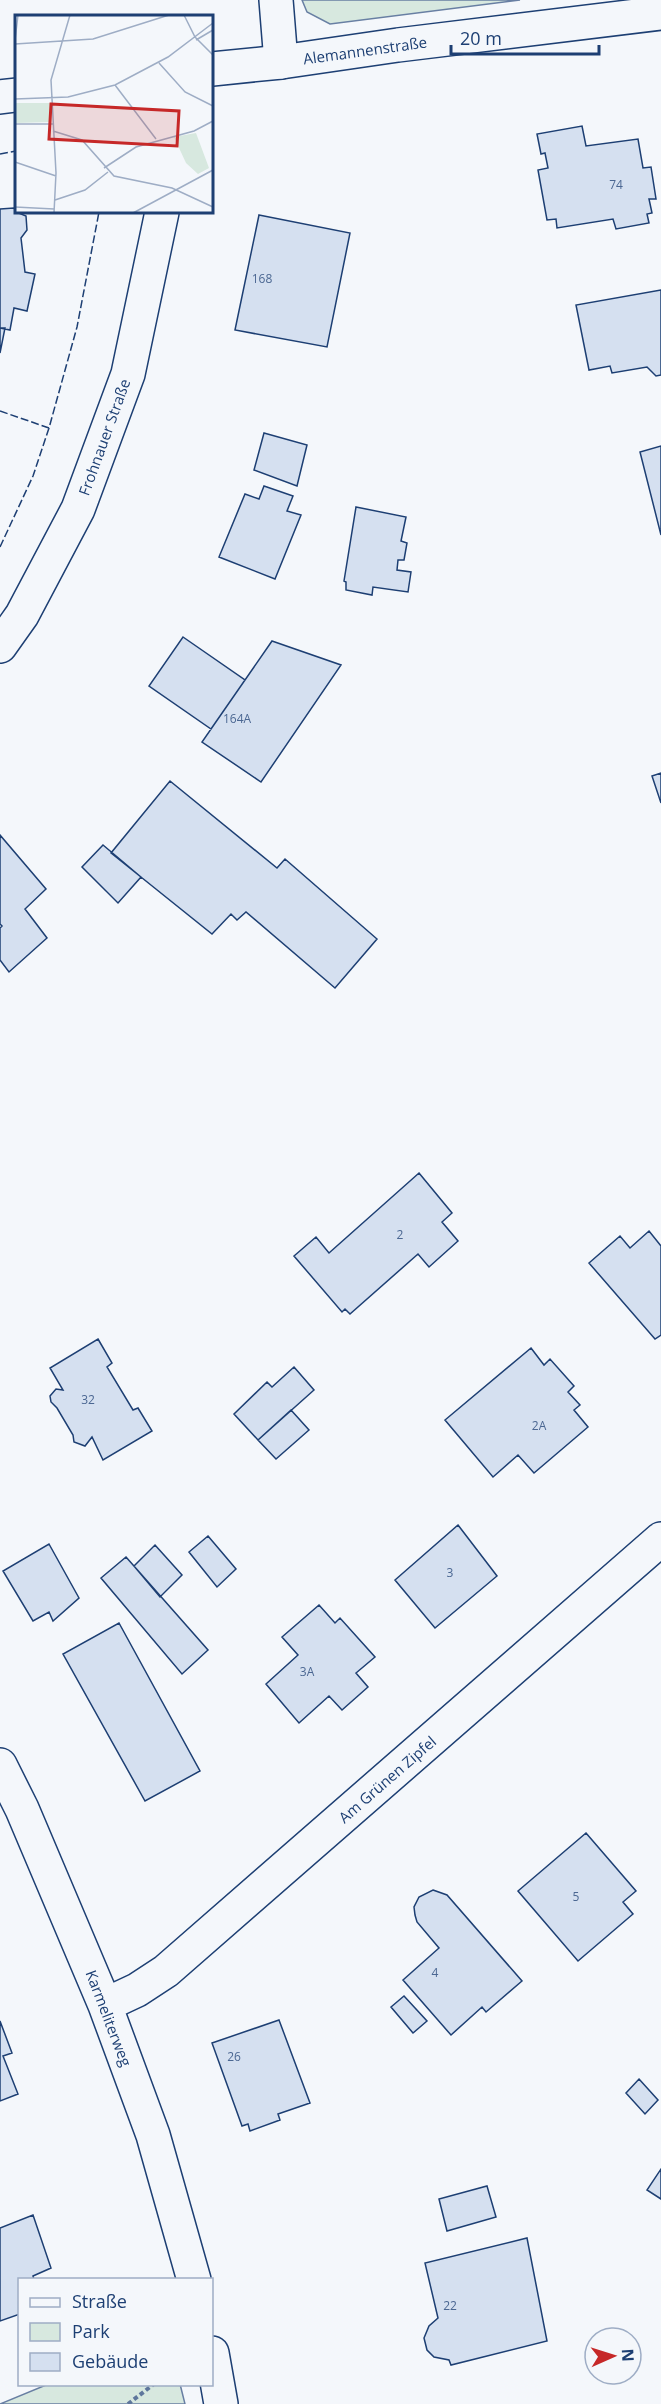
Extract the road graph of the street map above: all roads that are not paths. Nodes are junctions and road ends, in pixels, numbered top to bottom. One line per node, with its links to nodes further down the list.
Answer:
1 (276, 0): 3 (street)
2 (661, 13): 3 (street, Alemannenstraße)
3 (281, 62): 4 (street, Alemannenstraße)
4 (213, 69)
5 (15, 95): 6 (street)
6 (0, 97)
7 (162, 213): 8 (street, Frohnauer Straße)
8 (0, 645)
9 (661, 1539): 11 (street, Am Grünen Zipfel)
10 (0, 1765): 11 (street, Karmeliterweg)
11 (105, 2005): 12 (street, Karmeliterweg)
12 (193, 2278)
13 (213, 2359): 14 (street)
14 (221, 2404)

